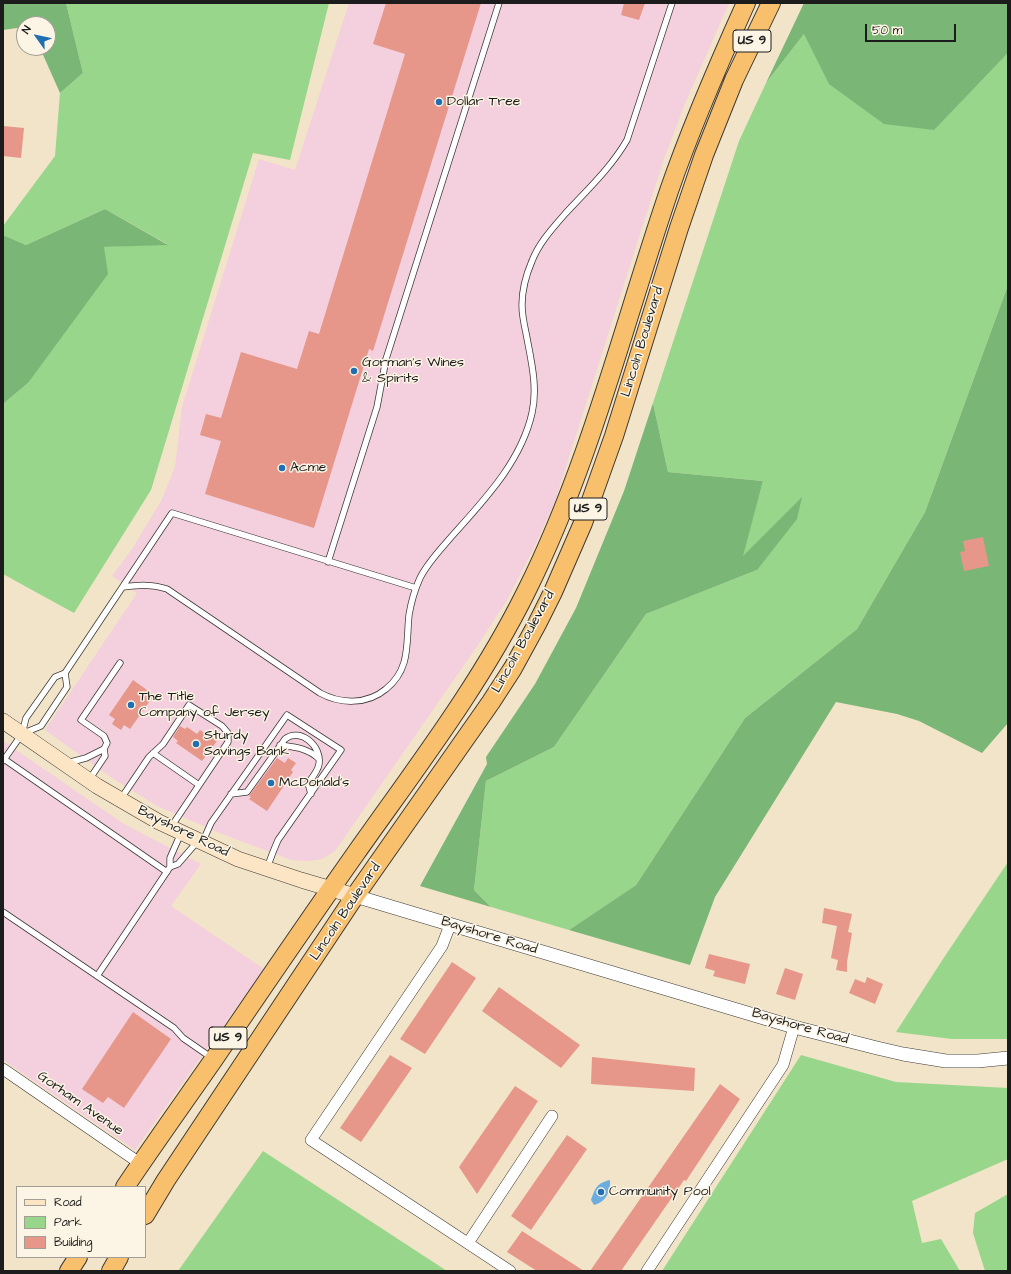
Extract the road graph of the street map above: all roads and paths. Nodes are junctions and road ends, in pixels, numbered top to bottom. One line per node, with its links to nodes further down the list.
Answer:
1 (499, 3): 5 (lane)
2 (672, 3): 7 (lane)
3 (746, 3): 27 (highway, Lincoln Boulevard / US 9)
4 (771, 3): 28 (highway, Lincoln Boulevard / US 9)
5 (328, 562): 6 (lane); 7 (lane)
6 (123, 587): 7 (lane); 9 (lane)
7 (416, 588)
8 (120, 663): 13 (lane)
9 (65, 673): 11 (lane); 11 (lane)
10 (3, 721): 11 (main road, Bayshore Road)
11 (22, 734): 15 (lane); 17 (main road, Bayshore Road)
12 (280, 745): 16 (lane); 16 (lane); 20 (lane)
13 (104, 748): 17 (lane); 18 (lane)
14 (153, 753): 19 (lane); 19 (lane); 22 (lane)
15 (4, 760): 26 (lane)
16 (319, 760): 21 (lane)
17 (65, 764): 18 (main road, Bayshore Road)
18 (89, 780): 22 (main road, Bayshore Road)
19 (200, 785): 23 (lane)
20 (231, 794): 21 (lane); 24 (lane)
21 (310, 794): 25 (lane)
22 (120, 800): 23 (main road, Bayshore Road)
23 (176, 830): 24 (main road, Bayshore Road); 26 (lane)
24 (200, 842): 25 (main road, Bayshore Road); 26 (lane)
25 (267, 868): 27 (main road, Bayshore Road)
26 (168, 869): 31 (lane)
27 (330, 889): 28 (main road, Bayshore Road); 34 (highway, Lincoln Boulevard / US 9)
28 (355, 896): 30 (street, Bayshore Road); 39 (highway, Lincoln Boulevard / US 9)
29 (3, 912): 31 (lane)
30 (450, 925): 32 (street, Bayshore Road); 40 (street)
31 (97, 976): 34 (lane)
32 (794, 1027): 33 (street, Bayshore Road); 46 (street)
33 (1008, 1058)
34 (214, 1059): 37 (highway, Lincoln Boulevard / US 9)
35 (3, 1069): 37 (street, Gorham Avenue)
36 (552, 1116): 40 (street)
37 (141, 1164): 38 (highway, Lincoln Boulevard / US 9)
38 (126, 1186)
39 (146, 1213)
40 (468, 1243): 45 (street)
41 (77, 1258): 43 (highway)
42 (118, 1258): 44 (highway)
43 (69, 1271)
44 (111, 1271)
45 (510, 1271)
46 (647, 1271)

